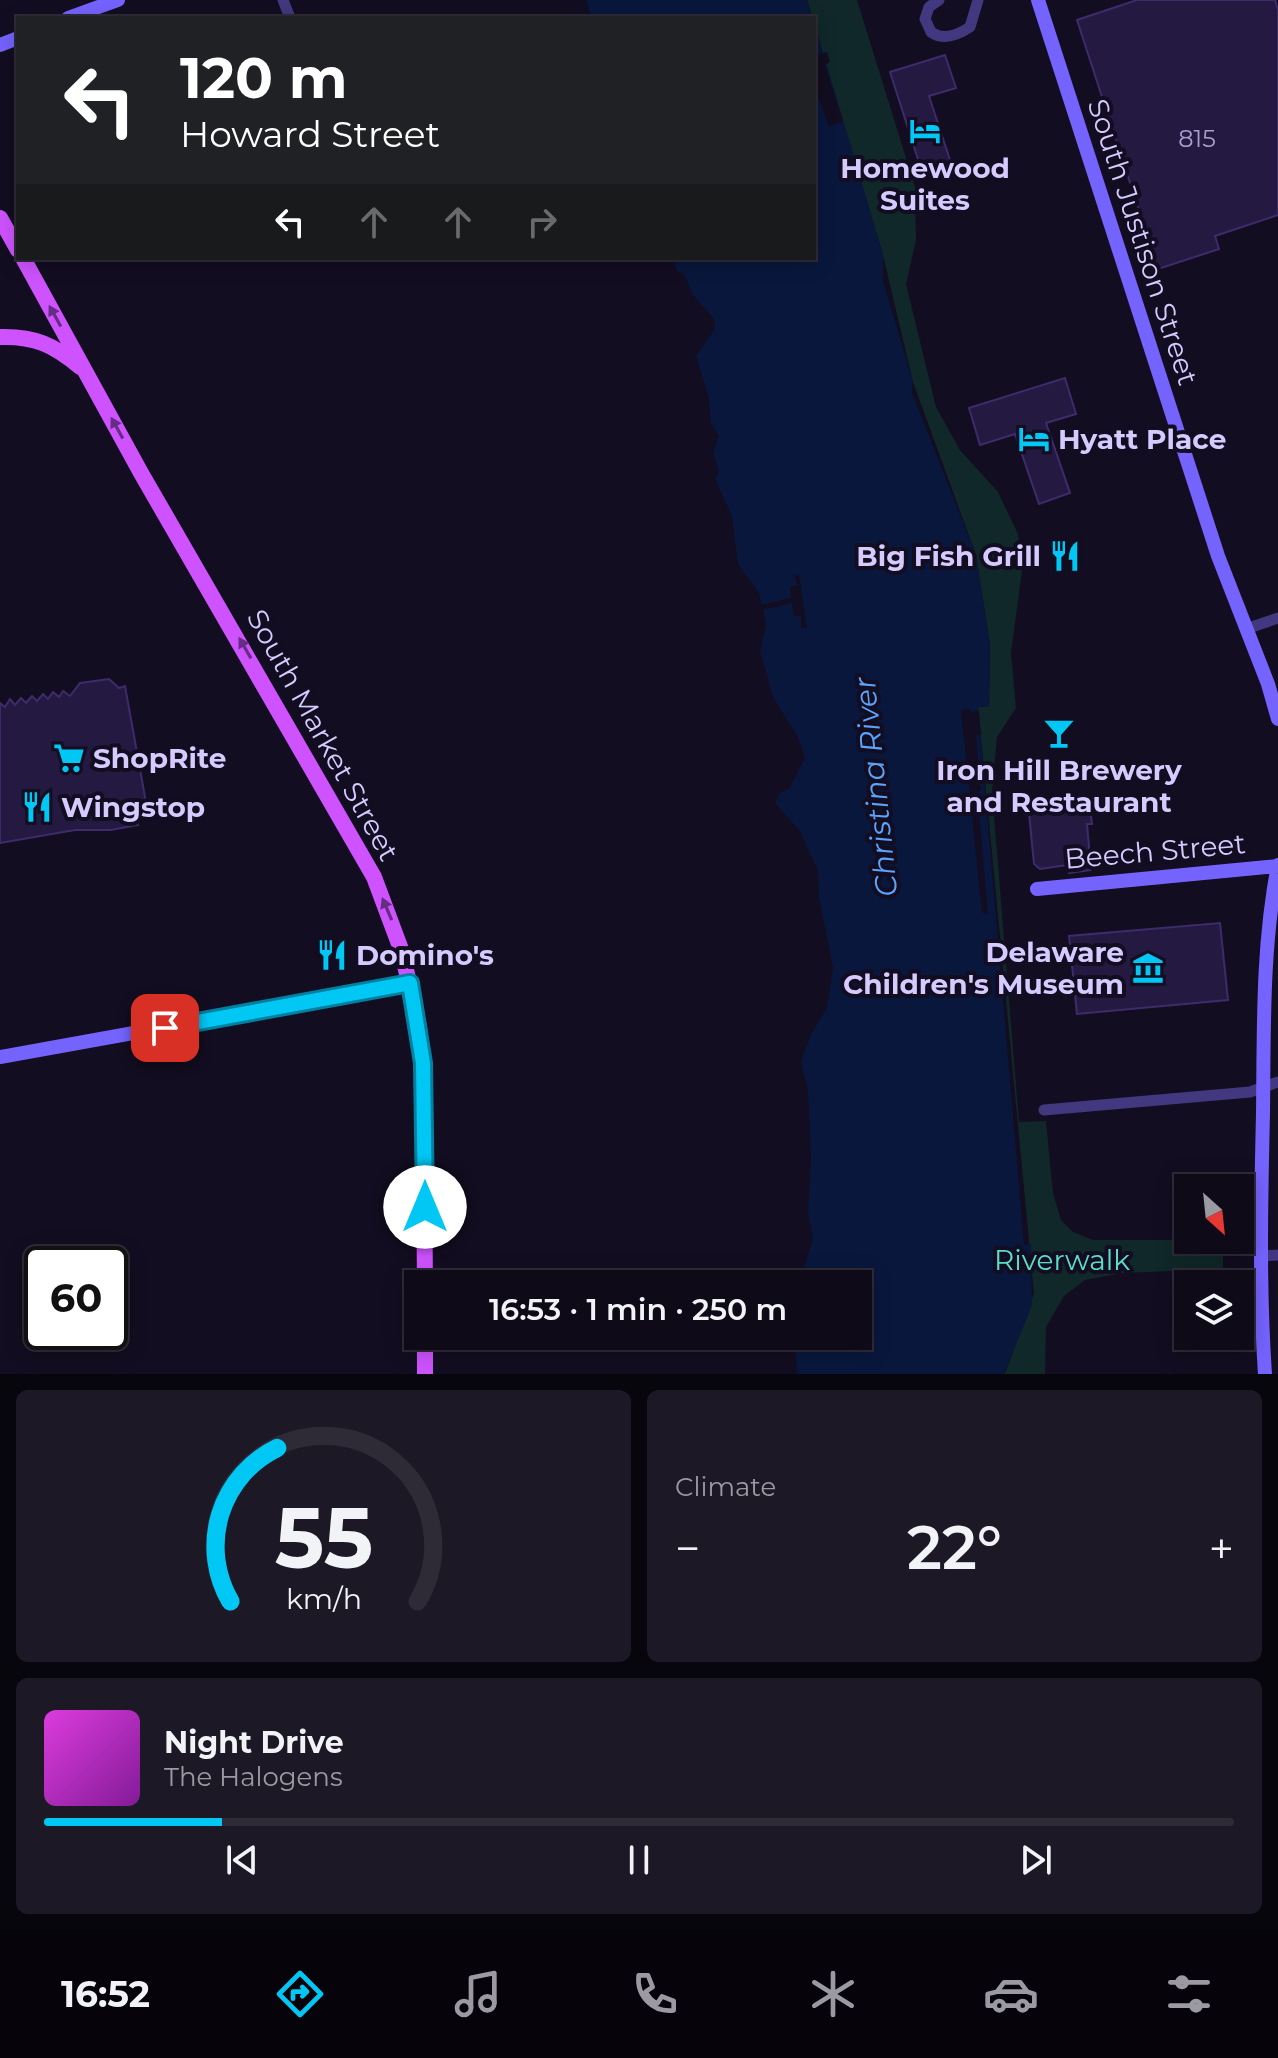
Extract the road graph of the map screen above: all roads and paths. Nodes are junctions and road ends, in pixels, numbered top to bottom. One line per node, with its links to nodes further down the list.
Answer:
1 (118, 0): 5 (street)
2 (939, 0): 3 (street)
3 (978, 0)
4 (1039, 4): 12 (street, South Justison Street)
5 (74, 16)
6 (0, 218): 7 (main road)
7 (16, 246)
8 (24, 260): 10 (main road, South Market Street, one-way to 8)
9 (0, 337): 10 (main road)
10 (87, 373): 16 (main road, South Market Street, one-way to 10)
11 (1278, 618): 12 (street)
12 (1246, 629): 13 (street, South Justison Street)
13 (1278, 719)
14 (1278, 866): 15 (street, Beech Street); 19 (street)
15 (1037, 889)
16 (410, 983): 17 (street); 23 (main road, South Market Street)
17 (0, 1057)
18 (1278, 1082): 19 (street)
19 (1263, 1087): 20 (street); 22 (street)
20 (1044, 1110)
21 (1278, 1255): 22 (street)
22 (1261, 1256): 26 (street)
23 (425, 1270)
24 (425, 1350): 25 (main road)
25 (425, 1374)
26 (1265, 1374)

